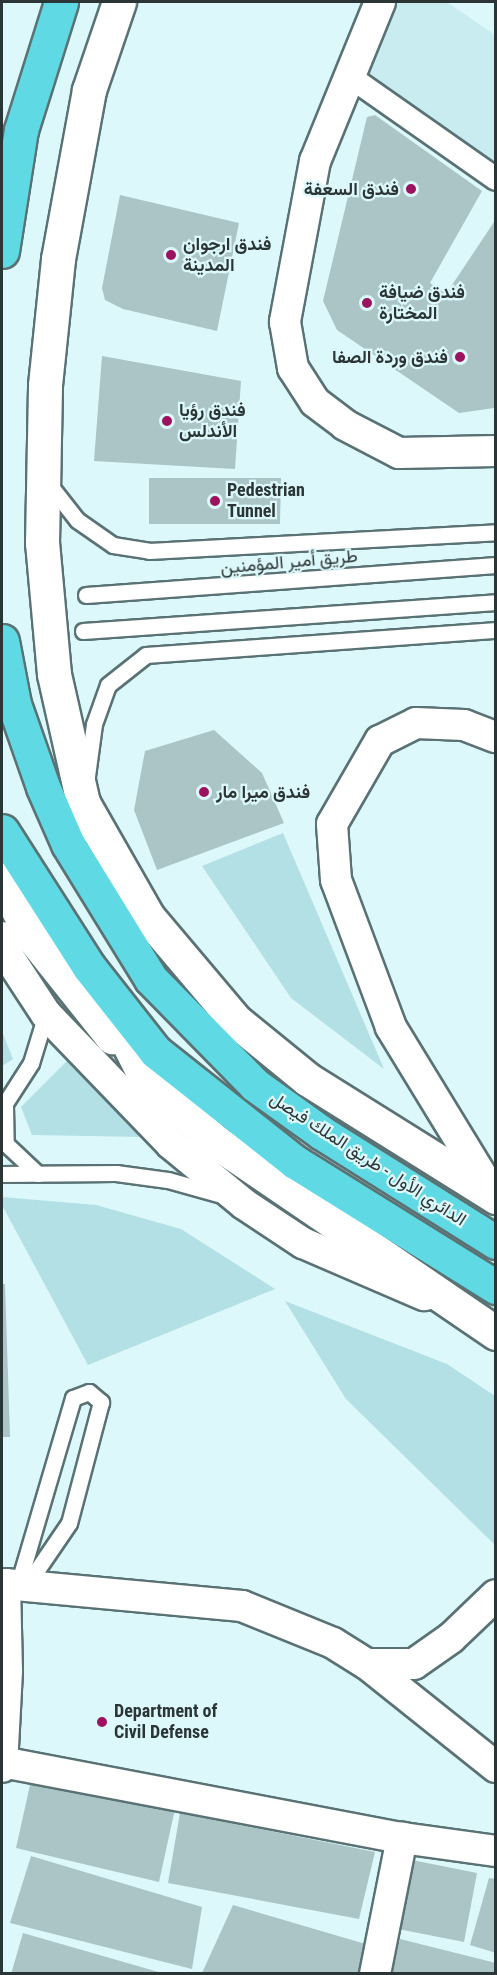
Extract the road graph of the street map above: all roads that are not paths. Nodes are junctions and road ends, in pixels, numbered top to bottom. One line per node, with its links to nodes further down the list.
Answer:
1 (61, 2): 6 (highway)
2 (119, 2): 8 (main road)
3 (380, 2): 4 (street)
4 (350, 76): 5 (street); 7 (street)
5 (495, 179)
6 (2, 251)
7 (493, 447)
8 (44, 478): 9 (lane); 17 (main road)
9 (495, 532)
10 (495, 565): 11 (lane, طريق أمير المؤمنين)
11 (86, 595)
12 (495, 602): 14 (lane)
13 (495, 630): 17 (lane)
14 (83, 631)
15 (2, 641): 19 (highway, الدائري الأول - طريق الملك فيصل)
16 (495, 737): 30 (street)
17 (83, 803): 19 (main road); 25 (main road)
18 (2, 831): 22 (highway)
19 (68, 844): 23 (highway, الدائري الأول - طريق الملك فيصل)
20 (2, 879): 26 (main road)
21 (2, 937): 24 (street)
22 (89, 967): 26 (main road); 33 (highway)
23 (151, 979): 25 (main road); 32 (highway, الدائري الأول - طريق الملك فيصل)
24 (46, 1014): 27 (lane); 31 (street)
25 (236, 1021): 30 (main road)
26 (147, 1081): 34 (main road)
27 (3, 1106): 29 (lane)
28 (2, 1174): 29 (lane)
29 (38, 1174): 31 (lane)
30 (495, 1196)
31 (244, 1204): 34 (street)
32 (495, 1242)
33 (495, 1287)
34 (460, 1311): 35 (main road)
35 (495, 1334)
36 (13, 1585): 36 (lane); 38 (street); 39 (street)
37 (495, 1595): 38 (street)
38 (367, 1664): 40 (street)
39 (2, 1764): 41 (street)
40 (495, 1767)
41 (402, 1838): 42 (street); 43 (street)
42 (495, 1851)
43 (375, 1974)

